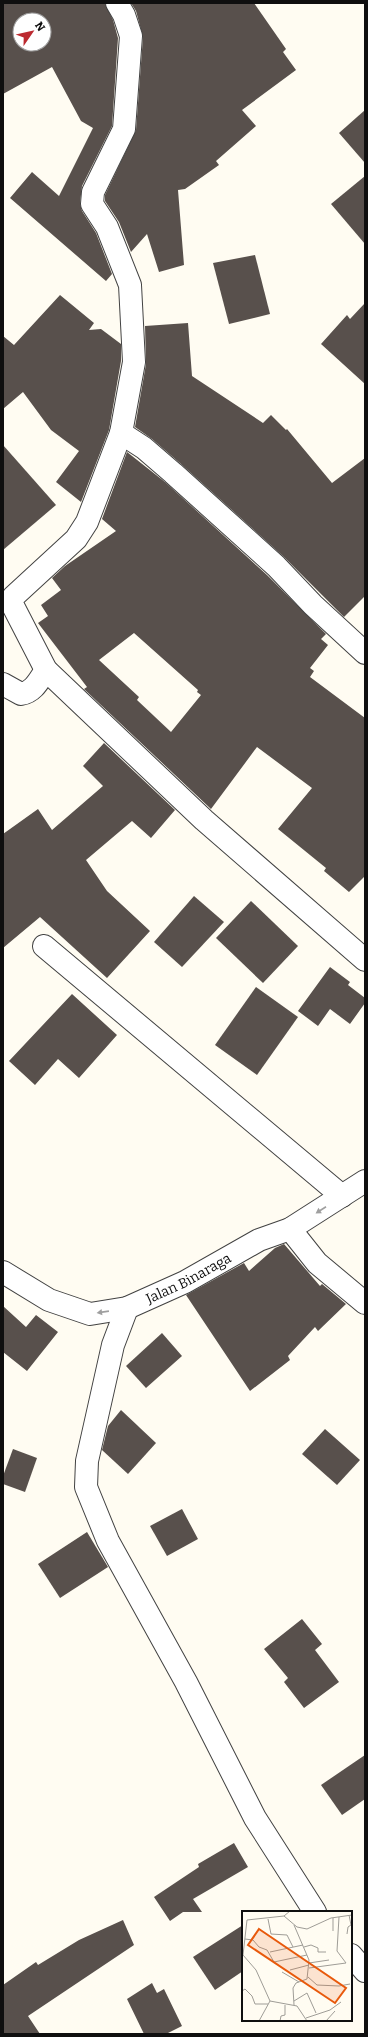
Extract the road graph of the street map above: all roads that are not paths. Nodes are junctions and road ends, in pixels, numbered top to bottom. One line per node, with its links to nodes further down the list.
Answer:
1 (117, 3): 2 (street)
2 (121, 432): 3 (street); 4 (street)
3 (365, 654)
4 (46, 670): 5 (street); 7 (street)
5 (3, 684)
6 (44, 946): 9 (street)
7 (365, 960)
8 (365, 1181): 9 (street, Jalan Binaraga)
9 (342, 1196): 10 (street, Jalan Binaraga, one-way to 10)
10 (290, 1230): 12 (street); 13 (street, Jalan Binaraga)
11 (3, 1272): 13 (street, Jalan Binaraga, one-way to 11)
12 (365, 1303)
13 (127, 1308): 14 (street)
14 (314, 1911)
15 (352, 1956): 16 (street)
16 (365, 1971)

